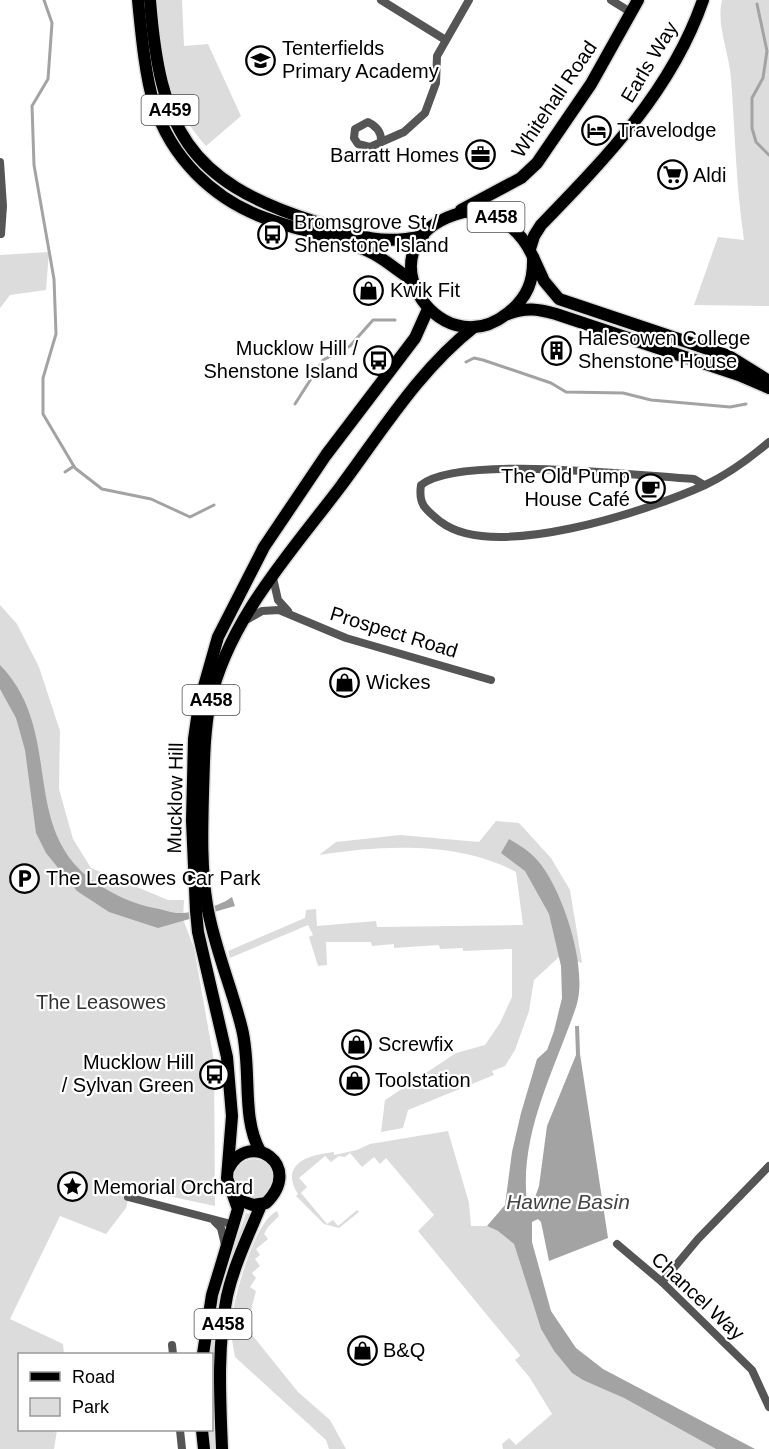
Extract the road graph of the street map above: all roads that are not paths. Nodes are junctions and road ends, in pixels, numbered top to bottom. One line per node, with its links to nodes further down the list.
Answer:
1 (138, 0): 12 (main road, A459)
2 (150, 0): 12 (main road, A459)
3 (381, 0): 9 (street)
4 (469, 0): 9 (street)
5 (638, 0): 8 (main road, Whitehall Road / A458)
6 (703, 0): 17 (main road, Earls Way / A458)
7 (615, 1): 8 (street)
8 (632, 13): 13 (main road, Whitehall Road / A458)
9 (444, 39): 10 (street)
10 (381, 142)
11 (0, 162): 14 (street)
12 (240, 200): 16 (main road, A459); 18 (main road, A459)
13 (450, 216): 16 (main road, A458); 17 (main road, A458)
14 (1, 219): 15 (street)
15 (1, 234)
16 (423, 236): 18 (main road, A458)
17 (531, 253): 20 (main road, A458); 22 (main road)
18 (412, 280): 19 (main road)
19 (428, 309): 21 (main road); 32 (main road, Mucklow Hill / A458)
20 (506, 315): 21 (main road, A458); 23 (main road)
21 (474, 327): 26 (main road, Mucklow Hill / A458)
22 (769, 381)
23 (769, 388)
24 (769, 442): 25 (street)
25 (704, 485): 25 (street)
26 (273, 578): 27 (street); 28 (main road, Mucklow Hill / A458)
27 (289, 612): 28 (street, Prospect Road); 29 (street, Prospect Road)
28 (242, 624): 30 (main road, Mucklow Hill / A458)
29 (491, 680)
30 (260, 1151): 32 (main road); 35 (main road, Mucklow Hill / A458)
31 (769, 1166): 40 (street)
32 (229, 1169): 34 (main road, Mucklow Hill / A458)
33 (128, 1197): 36 (street)
34 (236, 1198): 35 (main road); 37 (main road, Mucklow Hill / A458)
35 (261, 1205): 49 (main road, Mucklow Hill / A458)
36 (215, 1222): 37 (street); 39 (street)
37 (235, 1225): 39 (main road, Mucklow Hill / A458)
38 (617, 1244): 40 (street, Chancel Way)
39 (225, 1255): 43 (main road, Mucklow Hill / A458)
40 (662, 1282): 44 (street, Chancel Way)
41 (172, 1345): 42 (street)
42 (173, 1353)
43 (203, 1353)
44 (769, 1407)
45 (180, 1431): 47 (street)
46 (202, 1431): 48 (main road)
47 (182, 1449)
48 (204, 1449)
49 (222, 1449)

